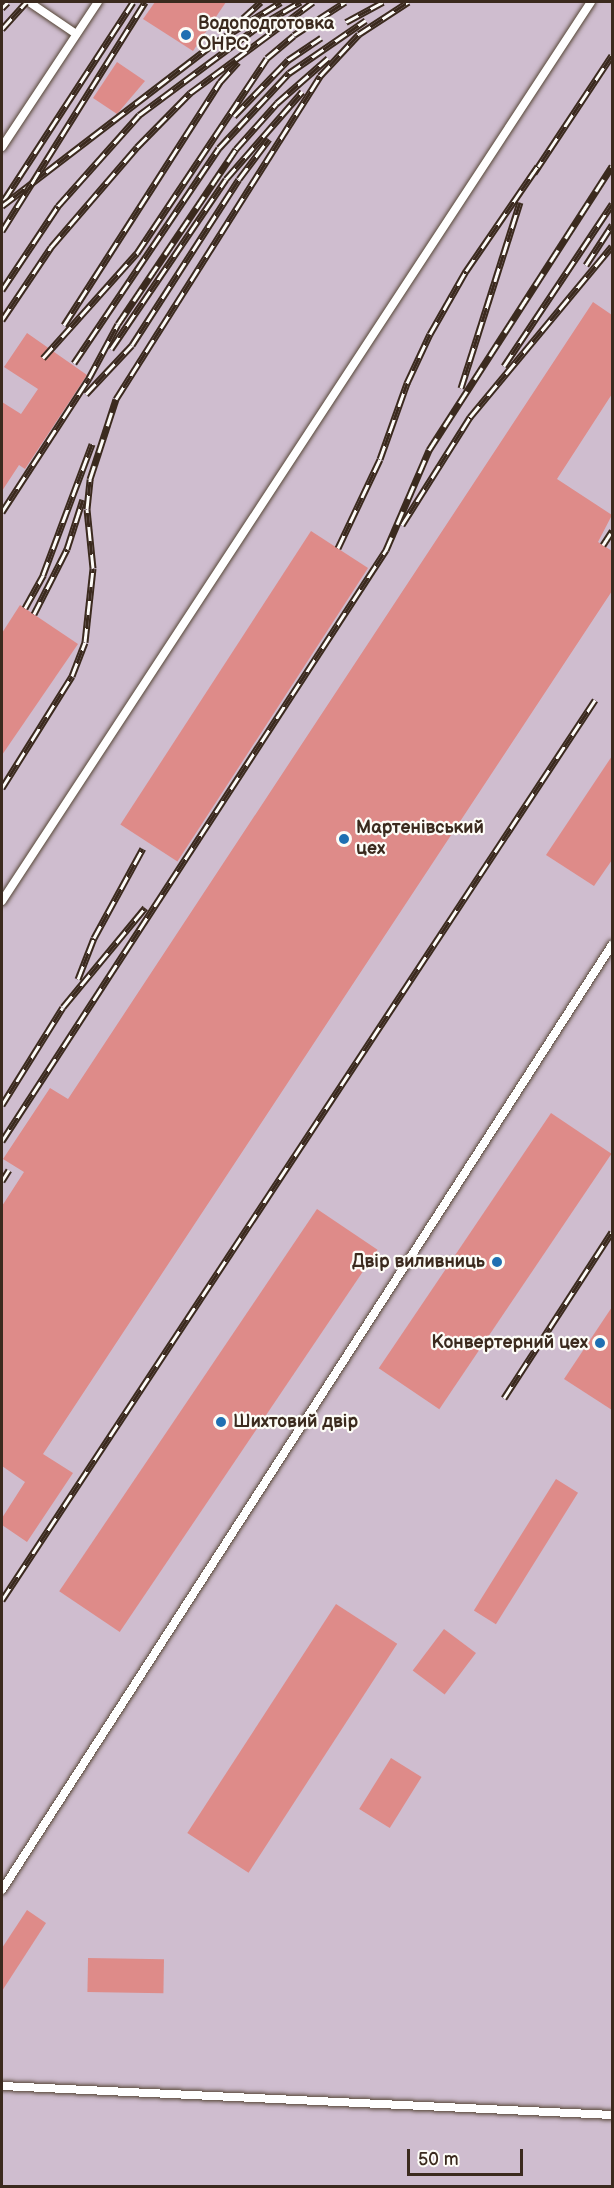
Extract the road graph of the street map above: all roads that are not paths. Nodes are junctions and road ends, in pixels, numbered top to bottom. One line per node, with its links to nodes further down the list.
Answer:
1 (29, 2): 4 (lane)
2 (98, 2): 4 (lane)
3 (591, 2): 6 (lane)
4 (76, 34): 5 (lane)
5 (2, 147)
6 (2, 901)
7 (612, 945): 8 (lane)
8 (2, 1890)
9 (2, 2086): 10 (lane)
10 (612, 2115)

